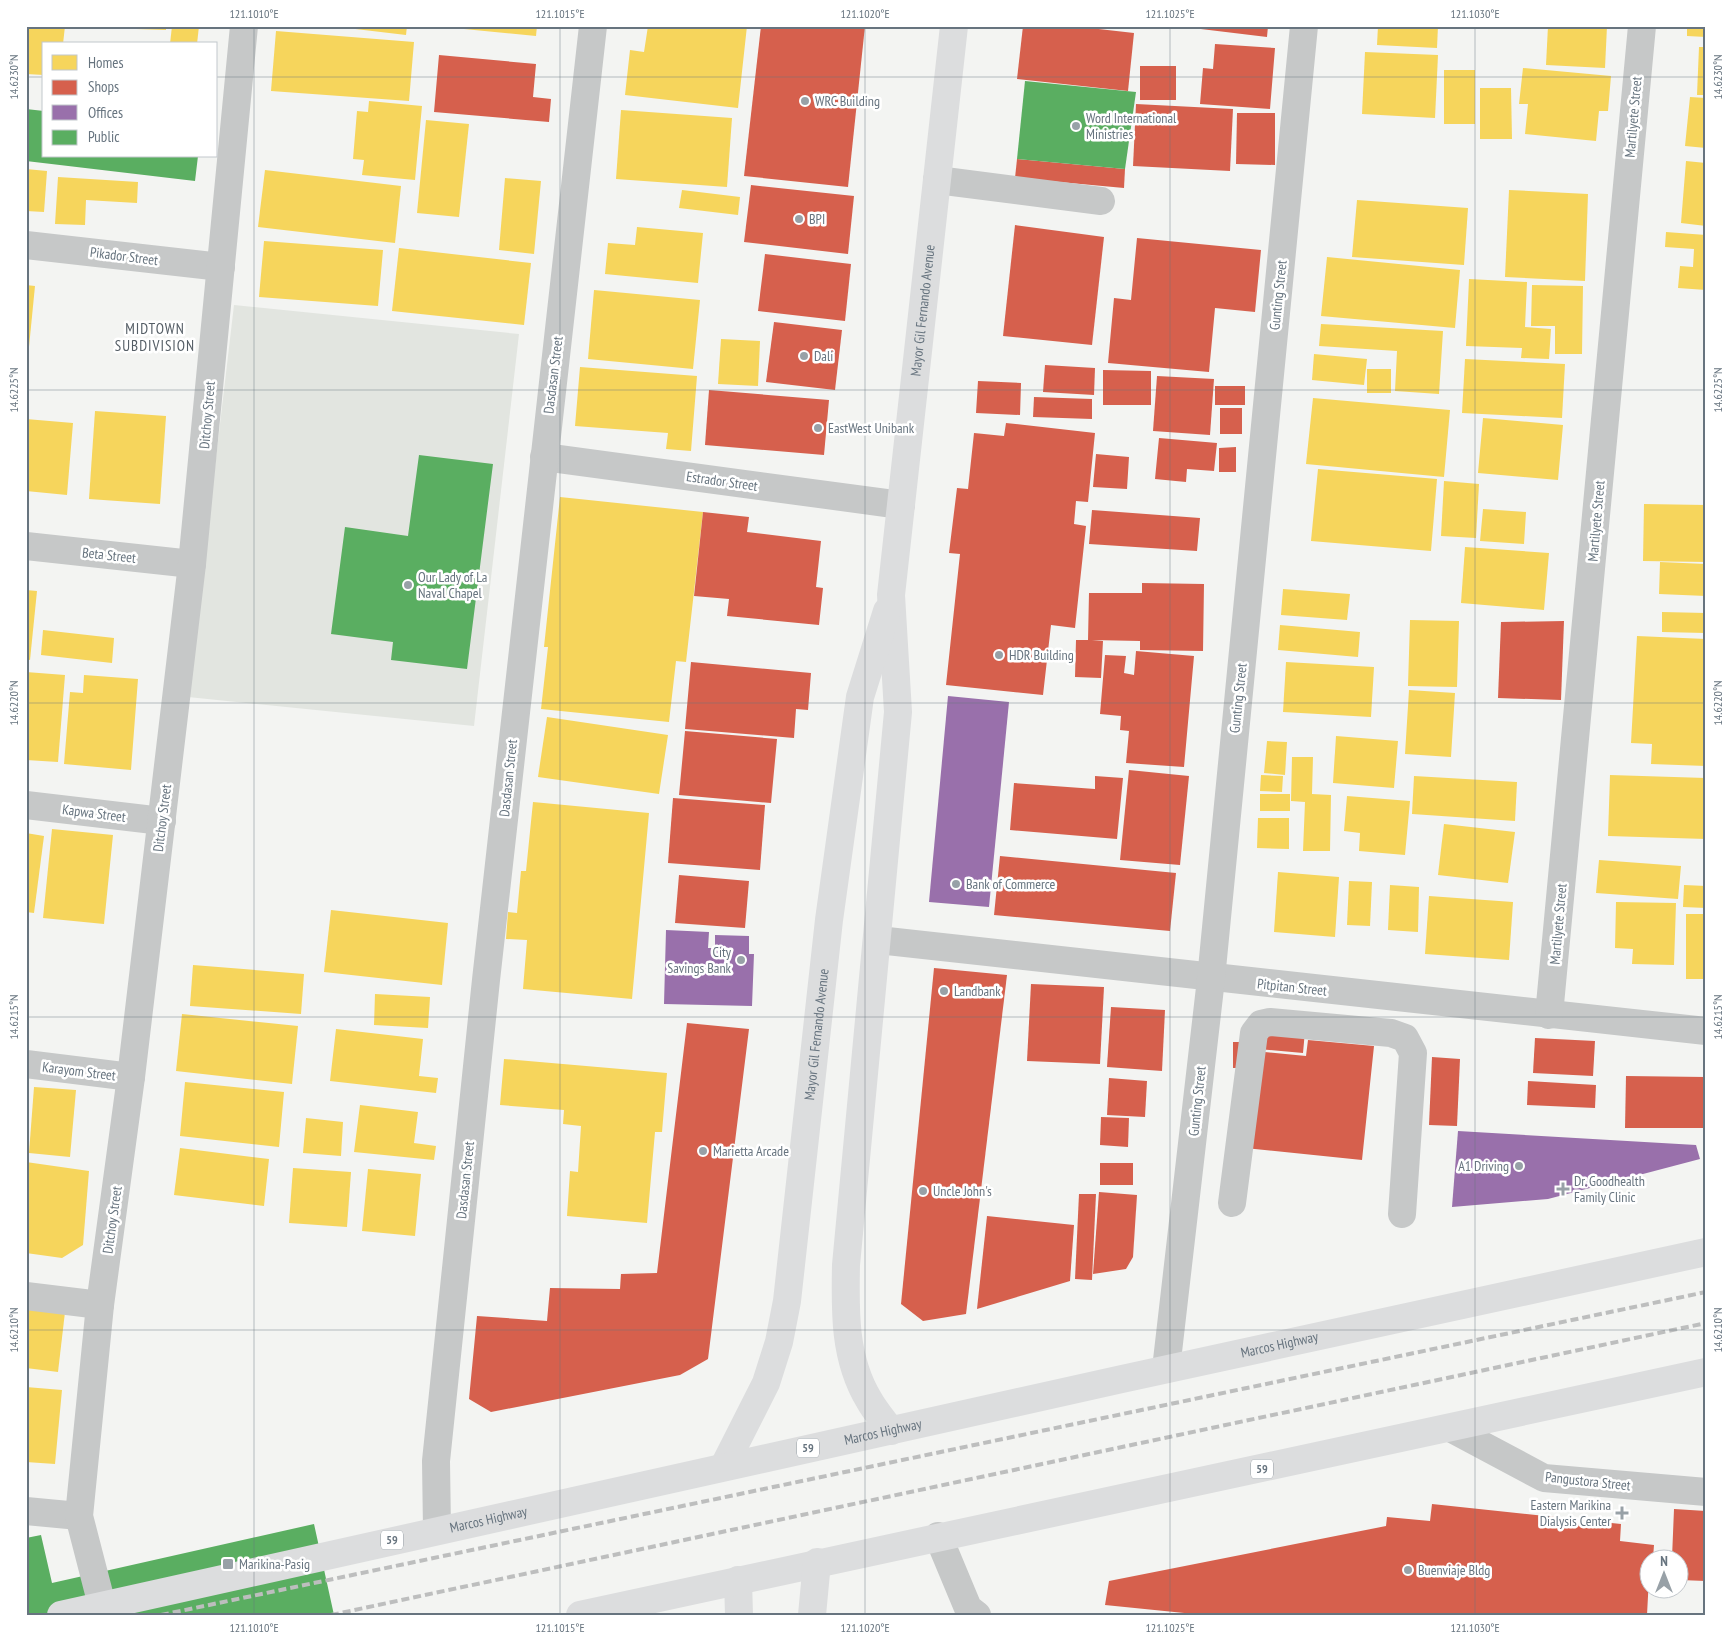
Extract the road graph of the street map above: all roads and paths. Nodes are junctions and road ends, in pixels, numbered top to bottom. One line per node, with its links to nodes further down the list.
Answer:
1 (244, 26): 9 (street, Ditchoy Street)
2 (594, 26): 10 (street, Dasdasan Street)
3 (954, 26): 6 (main road, Mayor Gil Fernando Avenue)
4 (1304, 26): 18 (street, Gunting Street)
5 (1642, 26): 19 (street, Martilyete Street)
6 (937, 180): 7 (street); 11 (main road, Mayor Gil Fernando Avenue)
7 (1101, 201)
8 (26, 245): 9 (street, Pikador Street)
9 (221, 267): 13 (street, Ditchoy Street)
10 (544, 457): 11 (street, Estrador Street); 36 (street, Dasdasan Street)
11 (901, 506): 14 (main road, Mayor Gil Fernando Avenue)
12 (26, 546): 13 (street, Beta Street)
13 (192, 564): 16 (street, Ditchoy Street)
14 (892, 595): 17 (main road, Mayor Gil Fernando Avenue); 32 (main road, Mayor Gil Fernando Avenue)
15 (26, 805): 16 (street, Kapwa Street)
16 (162, 821): 22 (street, Ditchoy Street)
17 (878, 940): 18 (street, Pitpitan Street); 31 (main road, Mayor Gil Fernando Avenue)
18 (1211, 979): 19 (street, Pitpitan Street); 28 (street, Gunting Street)
19 (1549, 1015): 20 (street, Pitpitan Street)
20 (1706, 1032)
21 (26, 1064): 22 (street, Karayom Street)
22 (131, 1077): 27 (street, Ditchoy Street)
23 (1232, 1203): 24 (street)
24 (1402, 1214)
25 (1706, 1252): 28 (main road, Marcos Highway / 59)
26 (26, 1296): 27 (street)
27 (100, 1305): 35 (street, Ditchoy Street)
28 (1166, 1369): 31 (main road, Marcos Highway / 59)
29 (1706, 1372): 30 (main road, 59)
30 (1452, 1429): 33 (street, Pangustora Street); 37 (main road, 59)
31 (892, 1431): 32 (main road, Marcos Highway / 59)
32 (724, 1466): 36 (main road, Marcos Highway / 59)
33 (1706, 1492)
34 (26, 1511): 35 (street)
35 (79, 1516): 40 (street, Ditchoy Street)
36 (437, 1530): 40 (main road, Marcos Highway / 59)
37 (938, 1536): 38 (main road, 59); 45 (street)
38 (817, 1562): 39 (main road, 59); 44 (main road)
39 (738, 1580): 42 (main road, 59); 43 (main road)
40 (102, 1605): 41 (main road, Marcos Highway / 59)
41 (60, 1615)
42 (580, 1615)
43 (739, 1615)
44 (812, 1615)
45 (977, 1615)

